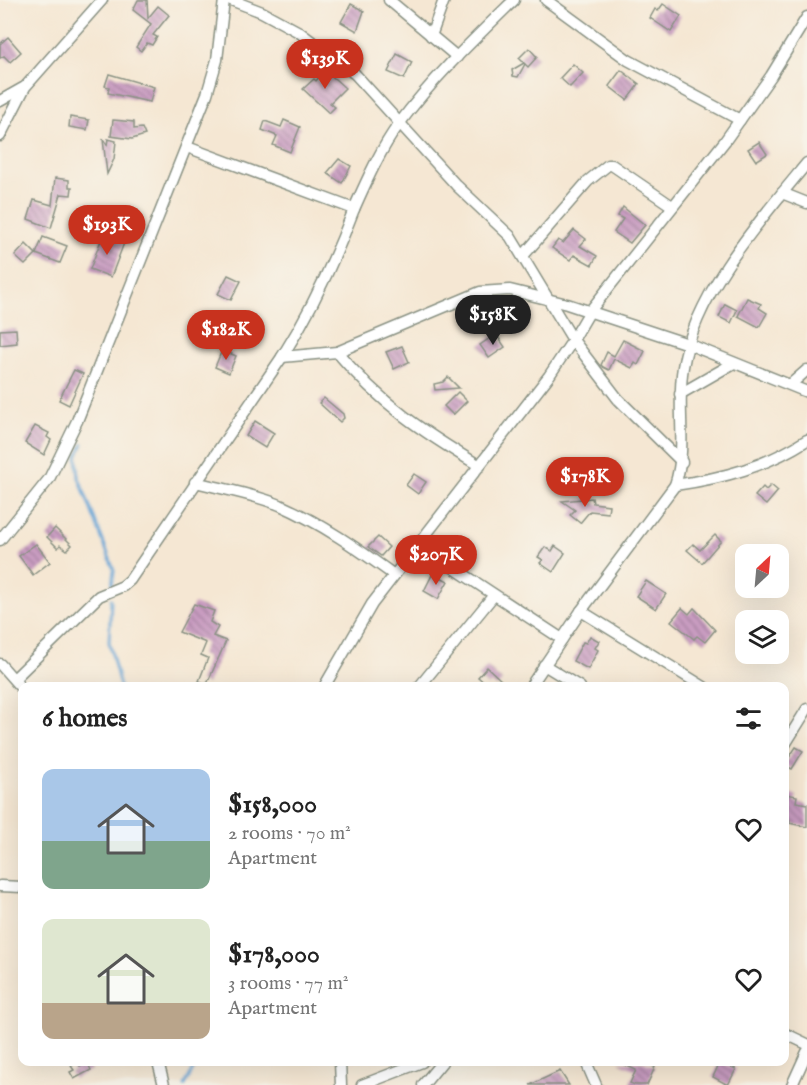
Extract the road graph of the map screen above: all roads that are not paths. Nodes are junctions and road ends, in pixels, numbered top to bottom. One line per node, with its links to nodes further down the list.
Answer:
1 (102, 0): 11 (street)
2 (224, 0): 16 (street)
3 (231, 0): 14 (street)
4 (389, 0): 9 (street)
5 (444, 0): 9 (street)
6 (514, 0): 10 (street)
7 (546, 0): 13 (street)
8 (807, 17): 13 (street)
9 (431, 36): 10 (street)
10 (457, 57): 14 (street)
11 (25, 87): 12 (street); 15 (street)
12 (0, 101)
13 (740, 120): 20 (street)
14 (399, 124): 21 (street); 22 (street)
15 (0, 136)
16 (186, 147): 21 (street); 39 (street)
17 (807, 163): 18 (street)
18 (782, 193): 19 (street); 26 (street)
19 (807, 203)
20 (672, 206): 22 (street); 24 (street)
21 (354, 209): 28 (street)
22 (523, 256): 23 (street)
23 (547, 298): 24 (street); 25 (street); 27 (street)
24 (590, 311): 25 (street); 26 (street)
25 (573, 340): 35 (street); 36 (street)
26 (688, 344): 29 (street); 33 (street)
27 (337, 352): 28 (street); 36 (street)
28 (282, 357): 37 (street)
29 (734, 363): 31 (street); 33 (street)
30 (807, 370): 31 (street)
31 (791, 384): 32 (street)
32 (807, 392)
33 (680, 394): 35 (street)
34 (807, 440): 38 (street)
35 (682, 462): 38 (street)
36 (480, 465): 40 (street)
37 (195, 482): 41 (street); 47 (street)
38 (675, 485): 43 (street)
39 (0, 540)
40 (419, 545): 41 (street); 42 (street)
41 (394, 575): 48 (street)
42 (494, 595): 44 (street); 49 (street)
43 (581, 611): 44 (street); 52 (street)
44 (562, 639): 46 (street)
45 (0, 664): 47 (street)
46 (544, 665): 50 (street); 51 (street)
47 (14, 680): 53 (street)
48 (327, 682)
49 (423, 682)
50 (533, 682)
51 (572, 682)
52 (696, 682)
53 (18, 684)
54 (807, 709): 55 (street)
55 (789, 732)
56 (0, 886): 57 (street)
57 (18, 887)
58 (789, 1035): 59 (street)
59 (807, 1044)
60 (807, 1052): 71 (street)
61 (159, 1066): 66 (street)
62 (340, 1066): 67 (street)
63 (412, 1066): 68 (street)
64 (439, 1066): 69 (street)
65 (588, 1066): 70 (street)
66 (164, 1085)
67 (341, 1085)
68 (362, 1085)
69 (423, 1085)
70 (596, 1085)
71 (792, 1085)

